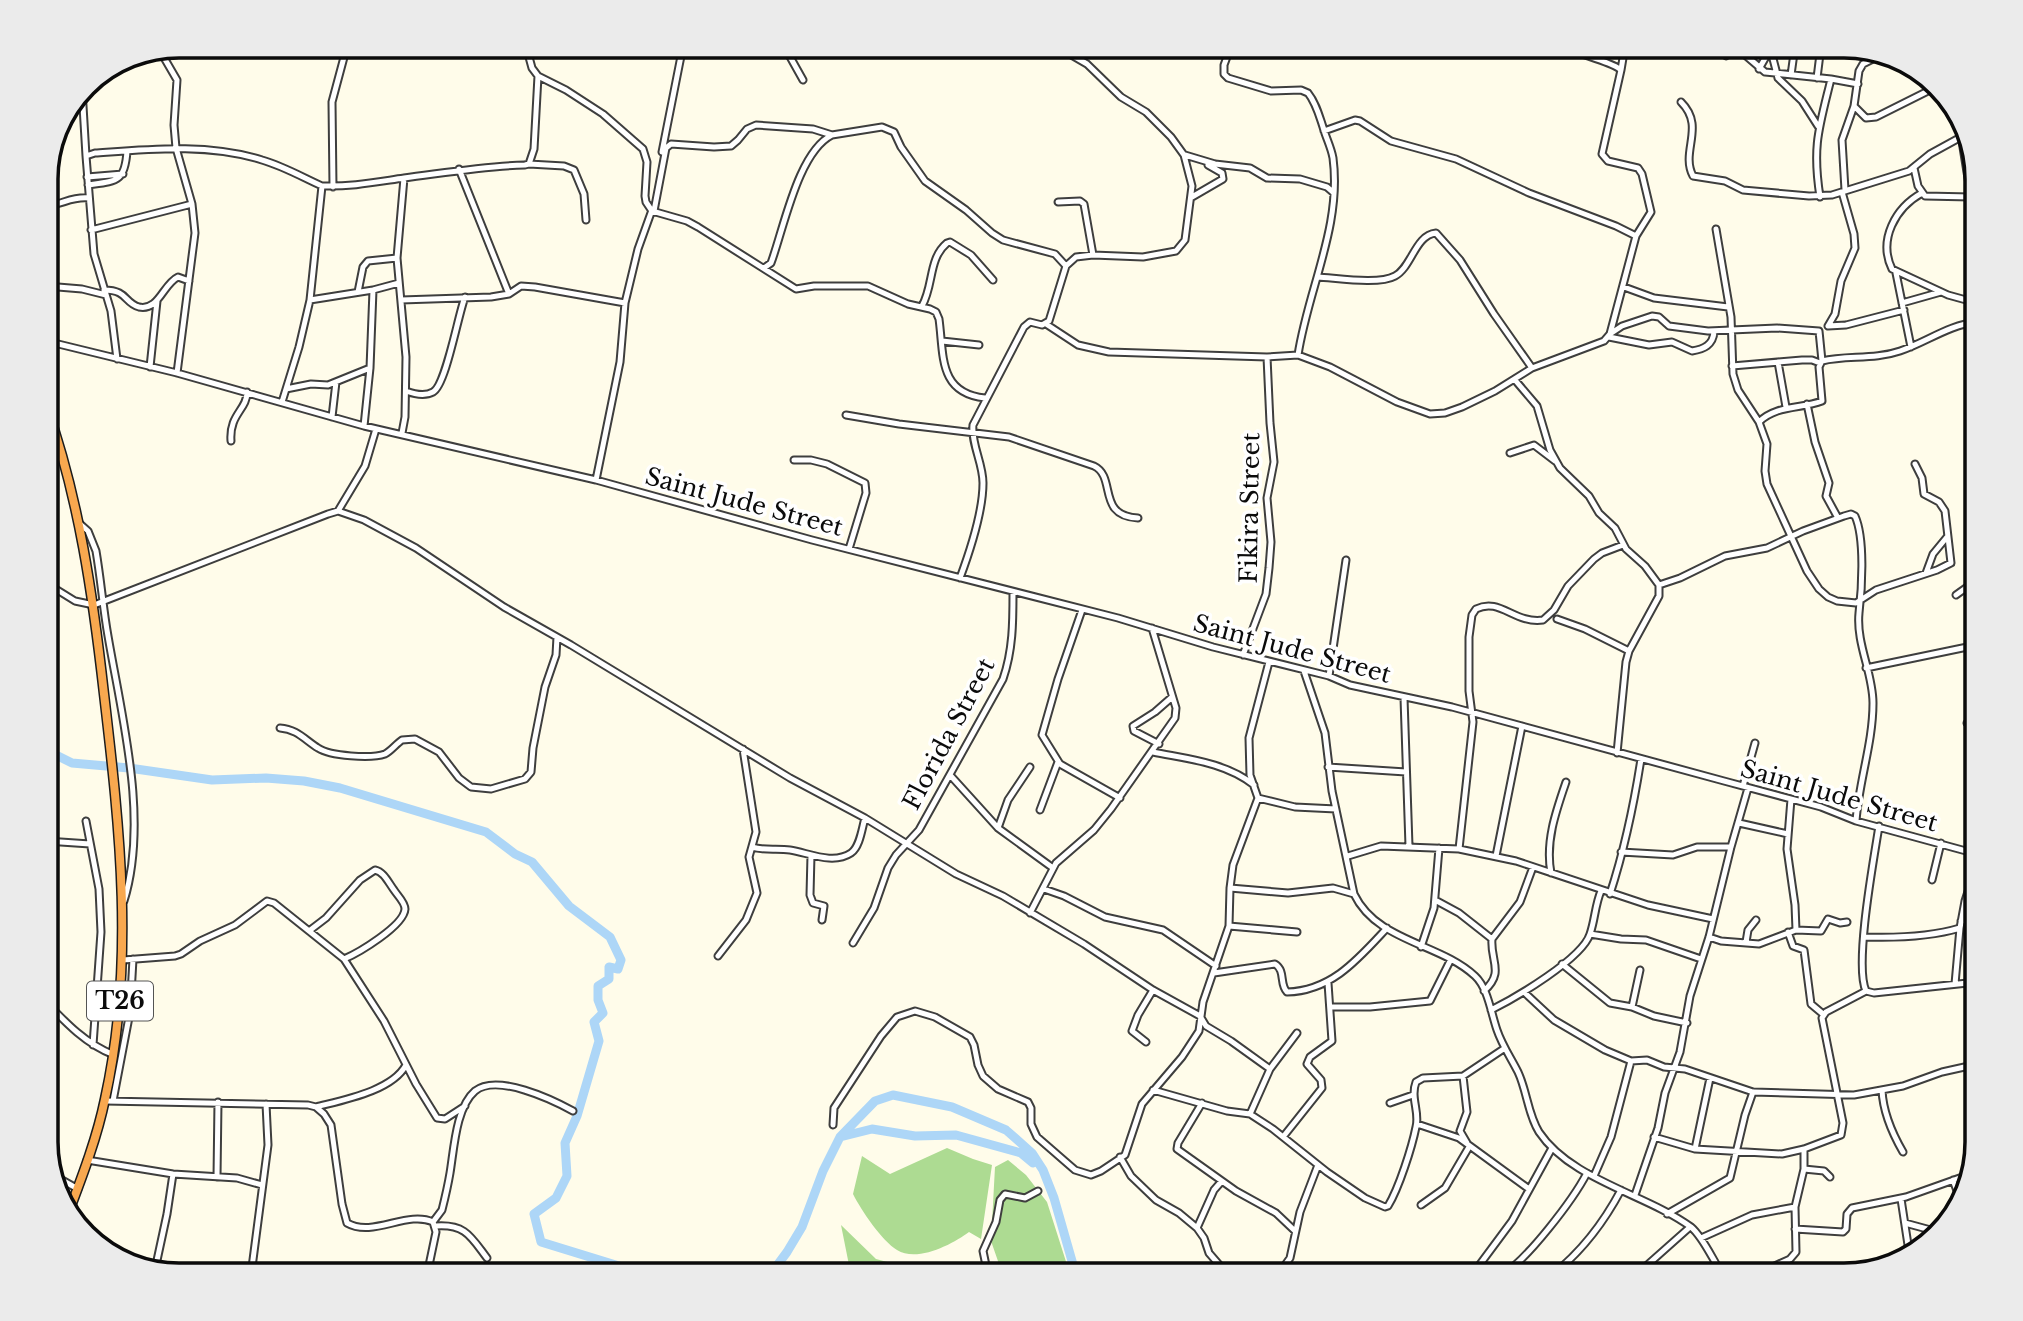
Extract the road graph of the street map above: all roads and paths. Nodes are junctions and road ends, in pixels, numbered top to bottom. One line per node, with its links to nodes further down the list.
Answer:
1 (345, 58): 46 (street)
2 (530, 58): 20 (street)
3 (681, 58): 57 (street)
4 (791, 58): 23 (street)
5 (1077, 58): 35 (street)
6 (1227, 58): 30 (street)
7 (1593, 58): 17 (street)
8 (1623, 58): 17 (street)
9 (1748, 58): 16 (street)
10 (1766, 58): 16 (street)
11 (1774, 58): 18 (street)
12 (1793, 58): 19 (street)
13 (1820, 58): 21 (street)
14 (165, 59): 33 (street)
15 (1871, 61): 24 (street)
16 (1759, 69): 18 (street)
17 (1621, 70): 61 (street)
18 (1776, 73): 19 (street); 29 (street)
19 (1791, 75): 21 (street)
20 (538, 76): 38 (street); 57 (street)
21 (1817, 78): 22 (street)
22 (1830, 79): 24 (street); 29 (street)
23 (803, 80)
24 (1858, 84): 28 (street)
25 (1928, 91): 28 (street)
26 (1681, 102): 50 (street)
27 (83, 105): 36 (street)
28 (1854, 106): 47 (street)
29 (1818, 126): 50 (street)
30 (1324, 131): 48 (street); 61 (street)
31 (832, 135): 57 (street); 64 (street); 65 (street)
32 (1958, 139): 39 (street)
33 (176, 148): 34 (street); 45 (street); 56 (street)
34 (127, 150): 36 (street); 41 (street)
35 (1184, 155): 37 (street); 53 (street)
36 (86, 156): 42 (street)
37 (1203, 161): 48 (street); 53 (street)
38 (529, 164): 40 (street); 58 (street)
39 (1914, 168): 47 (street); 49 (street)
40 (459, 169): 43 (street); 77 (street)
41 (124, 174): 42 (street); 44 (street)
42 (87, 177): 44 (street)
43 (404, 178): 46 (street); 63 (street)
44 (88, 185): 52 (street)
45 (322, 186): 46 (street); 79 (street)
46 (333, 187)
47 (1844, 191): 50 (street); 90 (street)
48 (1334, 193): 67 (street)
49 (1922, 193): 51 (street); 66 (street)
50 (1821, 197)
51 (1965, 197)
52 (89, 198): 55 (street); 60 (street)
53 (1191, 198): 62 (street)
54 (1058, 202): 62 (street)
55 (58, 204)
56 (192, 204): 60 (street); 69 (street)
57 (653, 211): 65 (street); 83 (street)
58 (586, 219)
59 (1716, 229): 86 (street)
60 (91, 230): 76 (street)
61 (1636, 236): 72 (street)
62 (1093, 255): 64 (street)
63 (397, 258): 70 (street); 74 (street)
64 (1066, 266): 88 (street)
65 (764, 268): 85 (street)
66 (1896, 272): 75 (street); 84 (street)
67 (1318, 277): 99 (street); 107 (street)
68 (993, 280): 85 (street)
69 (189, 281): 81 (street); 108 (street)
70 (400, 283): 73 (street); 80 (street)
71 (58, 287): 76 (street)
72 (1624, 287): 86 (street); 94 (street)
73 (373, 290): 74 (street); 106 (street)
74 (358, 292): 79 (street)
75 (1941, 292): 82 (street); 84 (street)
76 (105, 293): 81 (street); 101 (street)
77 (509, 294): 78 (street); 83 (street)
78 (465, 297): 80 (street); 112 (street)
79 (310, 300): 111 (street)
80 (401, 300): 112 (street)
81 (157, 301): 105 (street)
82 (1965, 301)
83 (625, 303): 131 (street)
84 (1902, 303): 87 (street)
85 (922, 306): 95 (street)
86 (1728, 307): 93 (street)
87 (1904, 310): 90 (street); 98 (street)
88 (1046, 324): 100 (street); 114 (street)
89 (1965, 325): 98 (street)
90 (1829, 326): 91 (street)
91 (1819, 331): 93 (street); 103 (street)
92 (1714, 332): 93 (street); 94 (street); 94 (street)
93 (1732, 332): 104 (street)
94 (1609, 336): 107 (street)
95 (942, 341): 97 (street); 114 (street)
96 (58, 343): 101 (street, Saint Jude Street)
97 (979, 345)
98 (1911, 347): 103 (street)
99 (1298, 355): 100 (street); 109 (street)
100 (1268, 357): 159 (street, Fikira Street)
101 (117, 359): 105 (street, Saint Jude Street)
102 (1778, 362): 103 (street); 104 (street); 117 (street)
103 (1821, 362): 116 (street)
104 (1732, 366): 120 (street)
105 (150, 367): 108 (street, Saint Jude Street)
106 (370, 368): 110 (street); 121 (street)
107 (1532, 368): 109 (street)
108 (177, 373): 113 (street, Saint Jude Street)
109 (1515, 380): 129 (street)
110 (336, 382): 111 (street); 119 (street)
111 (286, 389): 115 (street)
112 (405, 391): 124 (street)
113 (247, 392): 115 (street, Saint Jude Street); 125 (street)
114 (985, 398): 123 (street)
115 (282, 402): 119 (street, Saint Jude Street)
116 (1807, 404): 117 (street); 134 (street)
117 (1786, 407): 120 (street)
118 (846, 415): 123 (street)
119 (332, 416): 121 (street, Saint Jude Street)
120 (1759, 422): 136 (street)
121 (364, 426): 122 (street, Saint Jude Street)
122 (376, 429): 124 (street, Saint Jude Street); 132 (street)
123 (972, 432): 133 (street); 142 (street)
124 (402, 433): 131 (street, Saint Jude Street)
125 (231, 442)
126 (58, 448): 135 (highway, T26)
127 (1510, 453): 129 (street)
128 (794, 460): 139 (street)
129 (1555, 461): 138 (street)
130 (1915, 464): 137 (street)
131 (596, 480): 139 (street, Saint Jude Street)
132 (338, 511): 148 (street); 154 (street)
133 (1138, 518)
134 (1838, 518): 136 (street); 149 (street)
135 (78, 522): 148 (street); 150 (highway, T26)
136 (1793, 536): 143 (street); 149 (street)
137 (1947, 537): 141 (street); 141 (street)
138 (1623, 545): 143 (street); 166 (street)
139 (849, 549): 142 (street, Saint Jude Street)
140 (1346, 560): 163 (street)
141 (1926, 573): 149 (street)
142 (960, 578): 146 (street, Saint Jude Street)
143 (1659, 584): 157 (street)
144 (1965, 589): 147 (street)
145 (58, 590): 150 (street)
146 (1013, 592): 151 (street, Saint Jude Street); 179 (street, Florida Street)
147 (1956, 595)
148 (104, 601): 150 (street); 219 (street)
149 (1862, 601): 161 (street)
150 (94, 605): 219 (highway, T26)
151 (1082, 610): 153 (street, Saint Jude Street); 175 (street)
152 (1557, 620): 157 (street)
153 (1152, 628): 159 (street, Saint Jude Street); 164 (street)
154 (557, 637): 155 (street); 158 (street)
155 (571, 645): 158 (street); 171 (street)
156 (1965, 648): 161 (street)
157 (1629, 651): 173 (street)
158 (556, 655): 168 (street)
159 (1243, 655): 160 (street, Saint Jude Street)
160 (1269, 662): 162 (street, Saint Jude Street); 181 (street)
161 (1866, 668): 190 (street)
162 (1304, 671): 163 (street, Saint Jude Street); 177 (street)
163 (1328, 676): 165 (street, Saint Jude Street)
164 (1171, 698): 170 (street); 170 (street)
165 (1404, 698): 166 (street, Saint Jude Street); 178 (street)
166 (1473, 713): 167 (street, Saint Jude Street); 203 (street)
167 (1522, 726): 173 (street, Saint Jude Street); 208 (street)
168 (280, 728)
169 (1755, 743): 182 (street)
170 (1159, 744): 172 (street)
171 (743, 749): 188 (street); 200 (street)
172 (1153, 752): 181 (street); 183 (street)
173 (1617, 753): 174 (street, Saint Jude Street)
174 (1641, 759): 182 (street, Saint Jude Street); 205 (street)
175 (1058, 762): 183 (street); 187 (street)
176 (1030, 767): 193 (street)
177 (1328, 767): 178 (street); 186 (street)
178 (1406, 772): 199 (street)
179 (950, 775): 193 (street); 197 (street, Florida Street)
180 (1566, 782): 211 (street)
181 (1254, 785): 184 (street)
182 (1745, 787): 185 (street, Saint Jude Street); 191 (street)
183 (1120, 798): 210 (street)
184 (1258, 798): 186 (street); 213 (street)
185 (1791, 799): 190 (street, Saint Jude Street); 194 (street)
186 (1336, 809): 207 (street)
187 (1040, 810)
188 (865, 818): 197 (street); 206 (street)
189 (86, 821): 196 (street)
190 (1856, 821): 192 (street, Saint Jude Street)
191 (1739, 823): 194 (street); 201 (street)
192 (1879, 826): 198 (street, Saint Jude Street); 235 (street)
193 (998, 828): 210 (street)
194 (1788, 834): 230 (street)
195 (58, 842): 196 (street)
196 (90, 844): 266 (street)
197 (905, 844): 221 (street); 239 (street, Florida Street)
198 (1941, 844): 204 (street, Saint Jude Street); 212 (street)
199 (1409, 846): 202 (street); 207 (street)
200 (752, 847): 206 (street); 241 (street)
201 (1731, 847): 205 (street); 222 (street)
202 (1438, 848): 203 (street); 218 (street)
203 (1459, 849): 208 (street)
204 (1965, 850)
205 (1621, 852): 217 (street)
206 (811, 855): 223 (street)
207 (1348, 856): 216 (street)
208 (1496, 856): 209 (street)
209 (1533, 867): 211 (street); 237 (street)
210 (1053, 868): 214 (street)
211 (1551, 873): 215 (street)
212 (1932, 880)
213 (1230, 888): 216 (street); 228 (street)
214 (1044, 889): 221 (street); 248 (street)
215 (1601, 891): 217 (street); 234 (street)
216 (1354, 894): 229 (street)
217 (1610, 894): 222 (street)
218 (1435, 900): 237 (street); 240 (street)
219 (124, 902): 244 (highway, T26)
220 (1965, 911): 227 (street)
221 (1030, 913): 253 (street)
222 (1713, 919): 236 (street)
223 (822, 920)
224 (1756, 920): 238 (street)
225 (1847, 922): 230 (street)
226 (1965, 924): 227 (street)
227 (1961, 925): 235 (street); 252 (street)
228 (1229, 926): 232 (street); 248 (street)
229 (1387, 928): 240 (street); 250 (street)
230 (1796, 930): 233 (street)
231 (309, 931): 242 (street); 243 (street); 243 (street)
232 (1297, 932)
233 (1788, 932): 238 (street); 261 (street)
234 (1590, 934): 245 (street); 247 (street)
235 (1865, 936): 255 (street)
236 (1709, 937): 238 (street); 245 (street)
237 (1492, 939): 254 (street)
238 (1746, 942)
239 (853, 943)
240 (1421, 947): 246 (street)
241 (718, 956)
242 (133, 959): 244 (street); 281 (street)
243 (344, 959): 270 (street)
244 (123, 960): 268 (highway, T26)
245 (1701, 960): 263 (street)
246 (1451, 961): 254 (street); 257 (street)
247 (1562, 964): 256 (street); 258 (street)
248 (1215, 969): 250 (street); 262 (street)
249 (1640, 970): 258 (street)
250 (1328, 983): 257 (street)
251 (1965, 983): 252 (street)
252 (1955, 984): 255 (street)
253 (1153, 990): 262 (street); 265 (street)
254 (1483, 991): 259 (street)
255 (1866, 991): 261 (street)
256 (1525, 993): 259 (street); 269 (street)
257 (1330, 1007): 292 (street)
258 (1632, 1007): 263 (street)
259 (1491, 1010): 267 (street)
260 (58, 1013): 266 (street)
261 (1823, 1014): 280 (street)
262 (1200, 1016): 272 (street); 276 (street)
263 (1687, 1023): 273 (street)
264 (1297, 1033): 272 (street)
265 (1146, 1042)
266 (93, 1045): 268 (street)
267 (1505, 1048): 274 (street); 295 (street)
268 (114, 1055): 281 (highway, T26)
269 (1631, 1061): 273 (street); 305 (street)
270 (406, 1065): 286 (street); 287 (street)
271 (1965, 1067): 277 (street)
272 (1270, 1069): 289 (street)
273 (1675, 1070): 275 (street); 293 (street)
274 (1463, 1076): 279 (street); 294 (street)
275 (1710, 1078): 278 (street); 296 (street)
276 (1153, 1090): 285 (street); 300 (street)
277 (1882, 1090): 280 (street); 299 (street)
278 (1753, 1092): 280 (street); 298 (street)
279 (1413, 1095): 283 (street); 290 (street)
280 (1838, 1095): 297 (street)
281 (109, 1101): 282 (street); 301 (highway, T26)
282 (218, 1102): 284 (street); 306 (street)
283 (1390, 1102)
284 (266, 1104): 287 (street); 312 (street)
285 (1202, 1104): 289 (street); 311 (street)
286 (465, 1106): 288 (street); 325 (street)
287 (316, 1107): 325 (street)
288 (573, 1111)
289 (1250, 1114): 292 (street)
290 (1417, 1124): 294 (street); 302 (street)
291 (833, 1125): 300 (street)
292 (1283, 1137): 302 (street)
293 (1654, 1137): 296 (street); 318 (street)
294 (1470, 1148): 315 (street); 321 (street)
295 (1552, 1148): 305 (street); 315 (street)
296 (1695, 1149): 298 (street)
297 (1804, 1149): 298 (street); 303 (street)
298 (1738, 1152): 323 (street)
299 (1903, 1152)
300 (1120, 1157): 327 (street)
301 (87, 1160): 304 (street); 314 (highway, T26)
302 (1318, 1165): 330 (street)
303 (1804, 1169): 307 (street); 322 (street)
304 (173, 1174): 306 (street); 334 (street)
305 (1590, 1175): 316 (street); 341 (street)
306 (217, 1177): 312 (street)
307 (1830, 1177)
308 (1960, 1178): 309 (street)
309 (1953, 1180): 313 (street); 319 (street)
310 (64, 1181): 314 (street)
311 (1222, 1182): 327 (street); 330 (street)
312 (262, 1185): 335 (street)
313 (1956, 1188)
314 (78, 1189): 320 (highway, T26)
315 (1529, 1189): 340 (street)
316 (1621, 1190): 318 (street); 342 (street)
317 (1038, 1191): 337 (street)
318 (1635, 1195): 323 (street)
319 (1901, 1199): 324 (street); 328 (street)
320 (73, 1201)
321 (1421, 1205)
322 (1795, 1207): 328 (street); 331 (street)
323 (1667, 1214): 326 (street)
324 (1905, 1223): 329 (street); 332 (street)
325 (435, 1224): 333 (street); 336 (street)
326 (1690, 1227): 331 (street); 343 (street)
327 (1197, 1228): 338 (street)
328 (1795, 1229): 345 (street)
329 (1928, 1229)
330 (1295, 1231): 339 (street)
331 (1701, 1238): 344 (street)
332 (1908, 1245)
333 (487, 1258)
334 (157, 1261)
335 (253, 1263)
336 (429, 1263)
337 (985, 1263)
338 (1217, 1263)
339 (1287, 1263)
340 (1481, 1263)
341 (1518, 1263)
342 (1566, 1263)
343 (1650, 1263)
344 (1715, 1263)
345 (1782, 1263)

